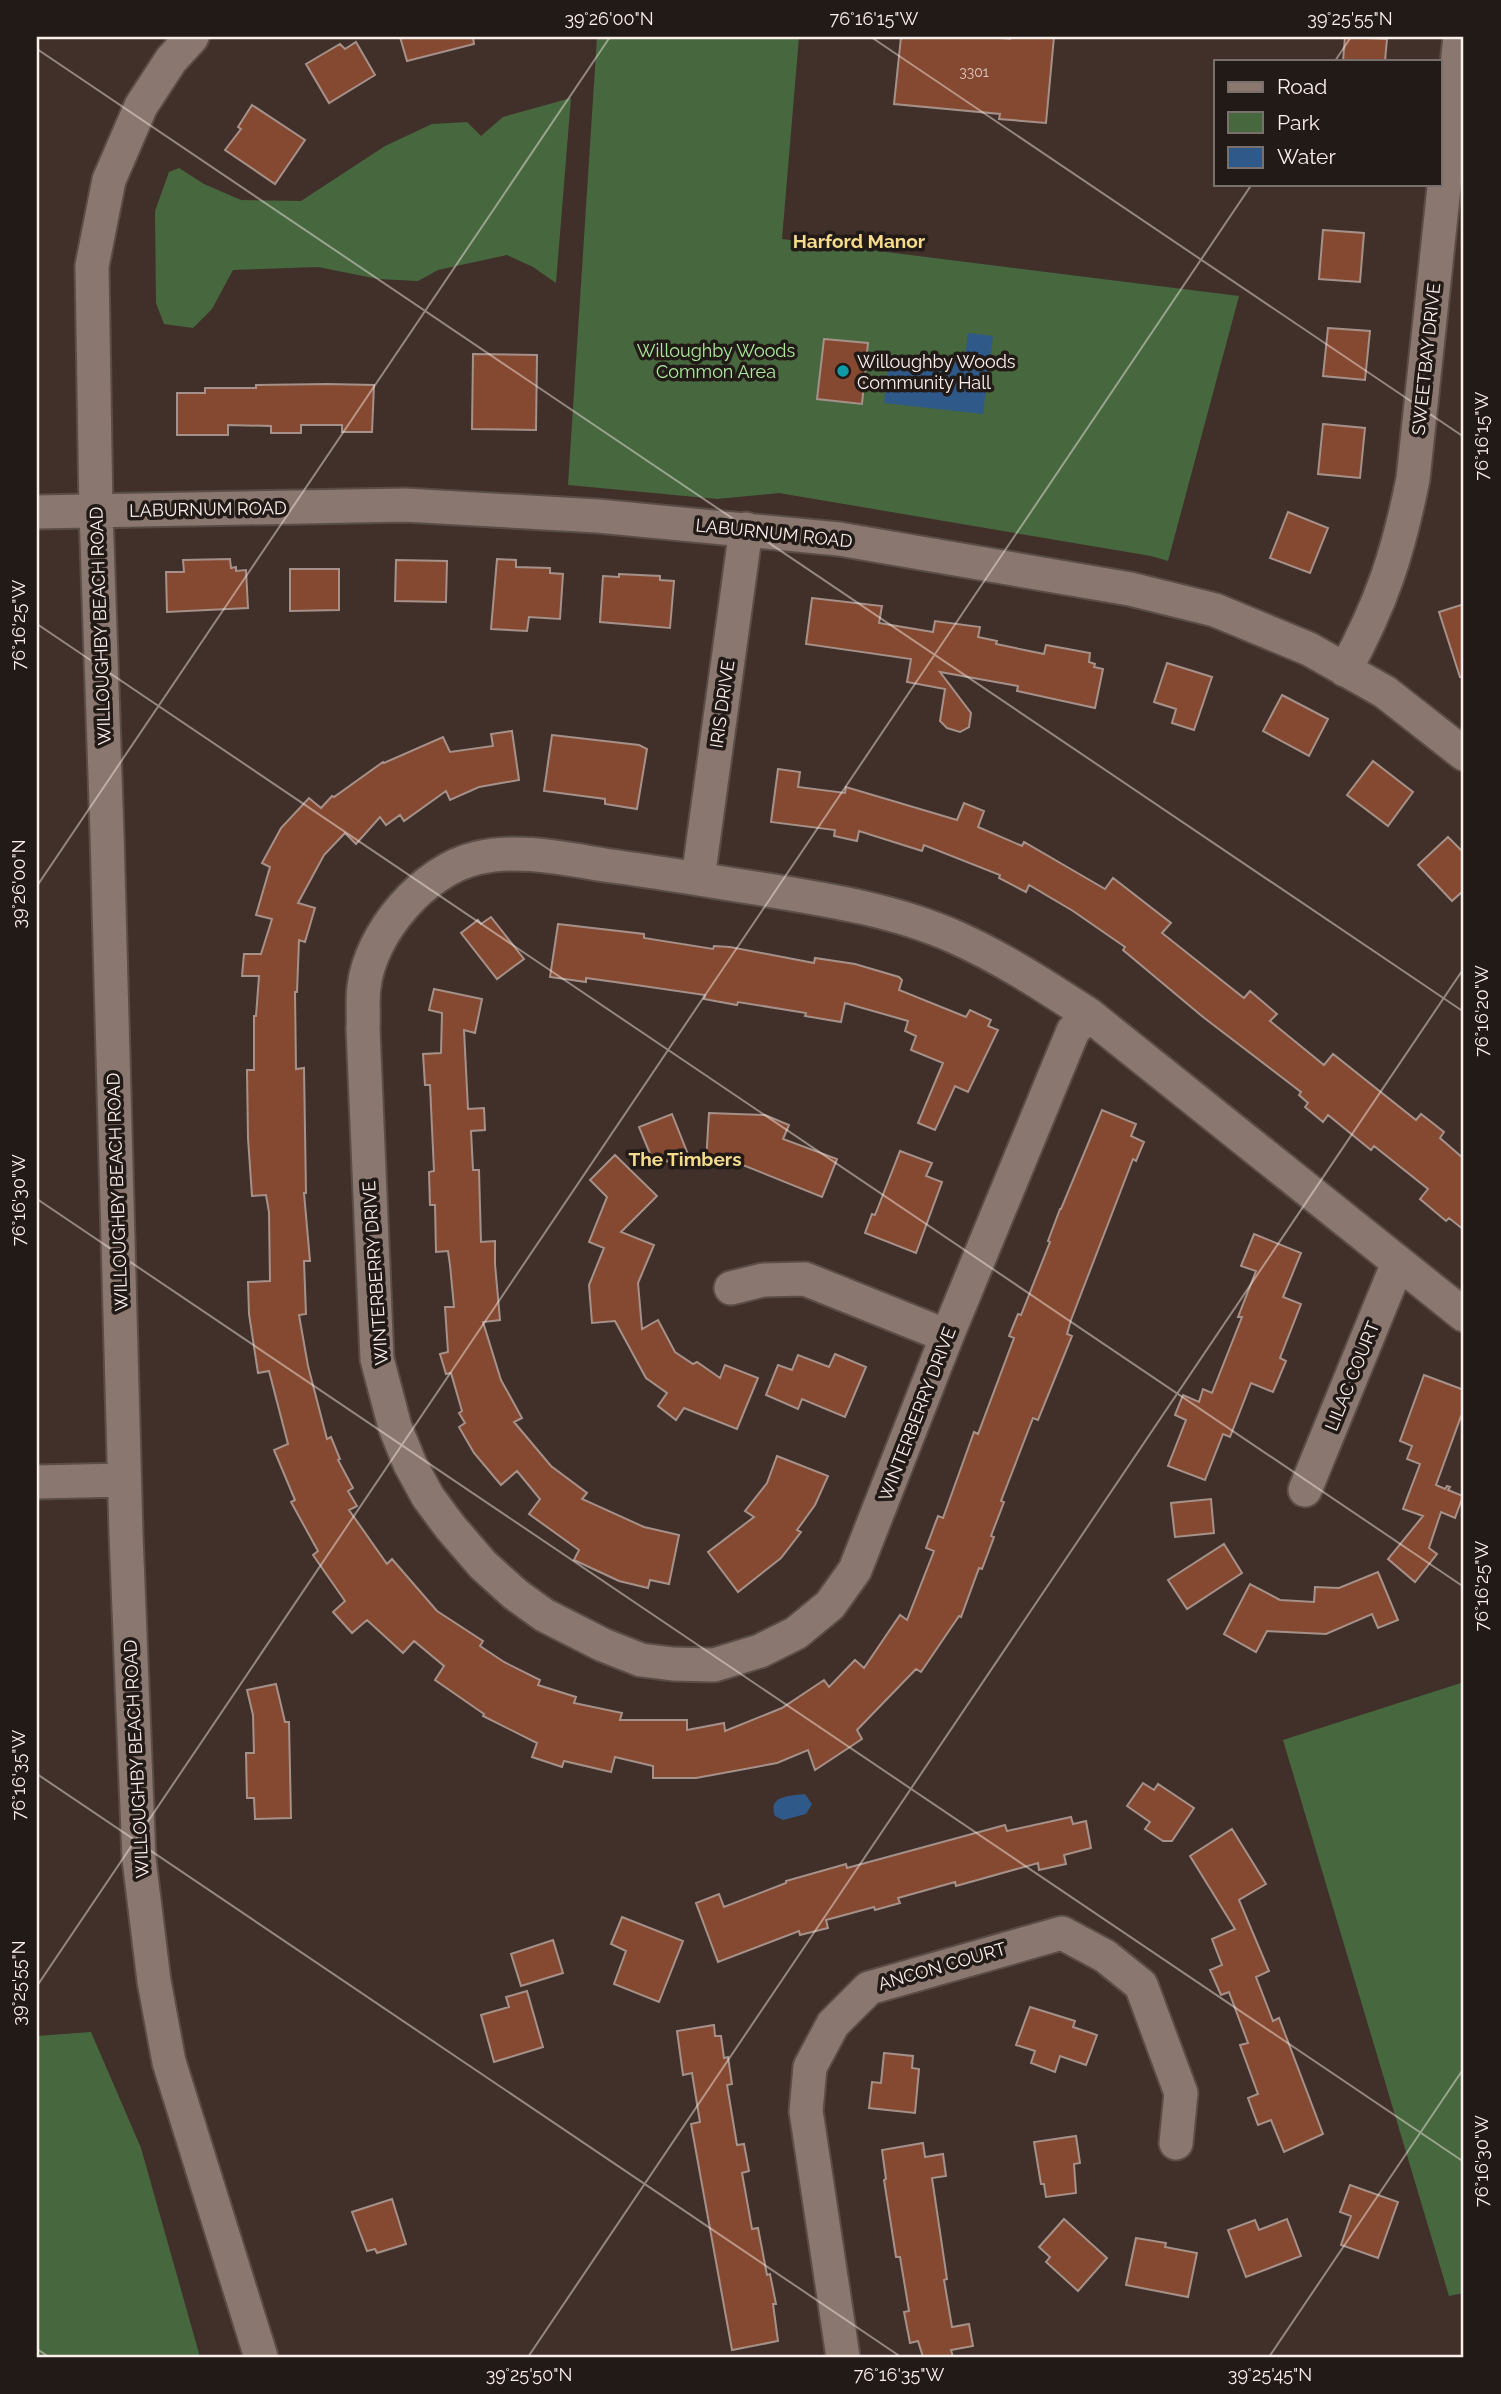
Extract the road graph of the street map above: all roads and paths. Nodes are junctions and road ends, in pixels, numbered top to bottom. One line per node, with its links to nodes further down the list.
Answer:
1 (192, 37): 5 (street, WILLOUGHBY BEACH ROAD)
2 (1460, 37): 3 (street, SWEETBAY DRIVE)
3 (1454, 190): 7 (street, SWEETBAY DRIVE)
4 (37, 512): 5 (street, LABURNUM ROAD)
5 (96, 512): 6 (street, LABURNUM ROAD); 15 (street, WILLOUGHBY BEACH ROAD)
6 (746, 529): 7 (street, LABURNUM ROAD); 9 (street, IRIS DRIVE)
7 (1345, 670): 8 (street, LABURNUM ROAD)
8 (1464, 754)
9 (698, 879): 10 (street, WINTERBERRY DRIVE); 14 (street, WINTERBERRY DRIVE)
10 (1088, 1014): 11 (street, WINTERBERRY DRIVE); 14 (street, WINTERBERRY DRIVE)
11 (1398, 1263): 13 (street, WINTERBERRY DRIVE); 17 (street, LILAC COURT)
12 (731, 1288): 14 (street)
13 (1464, 1315)
14 (947, 1336)
15 (124, 1480): 16 (street); 19 (street, WILLOUGHBY BEACH ROAD)
16 (37, 1482)
17 (1305, 1490)
18 (1176, 2143): 20 (street, ANCON COURT)
19 (261, 2357)
20 (843, 2357)

